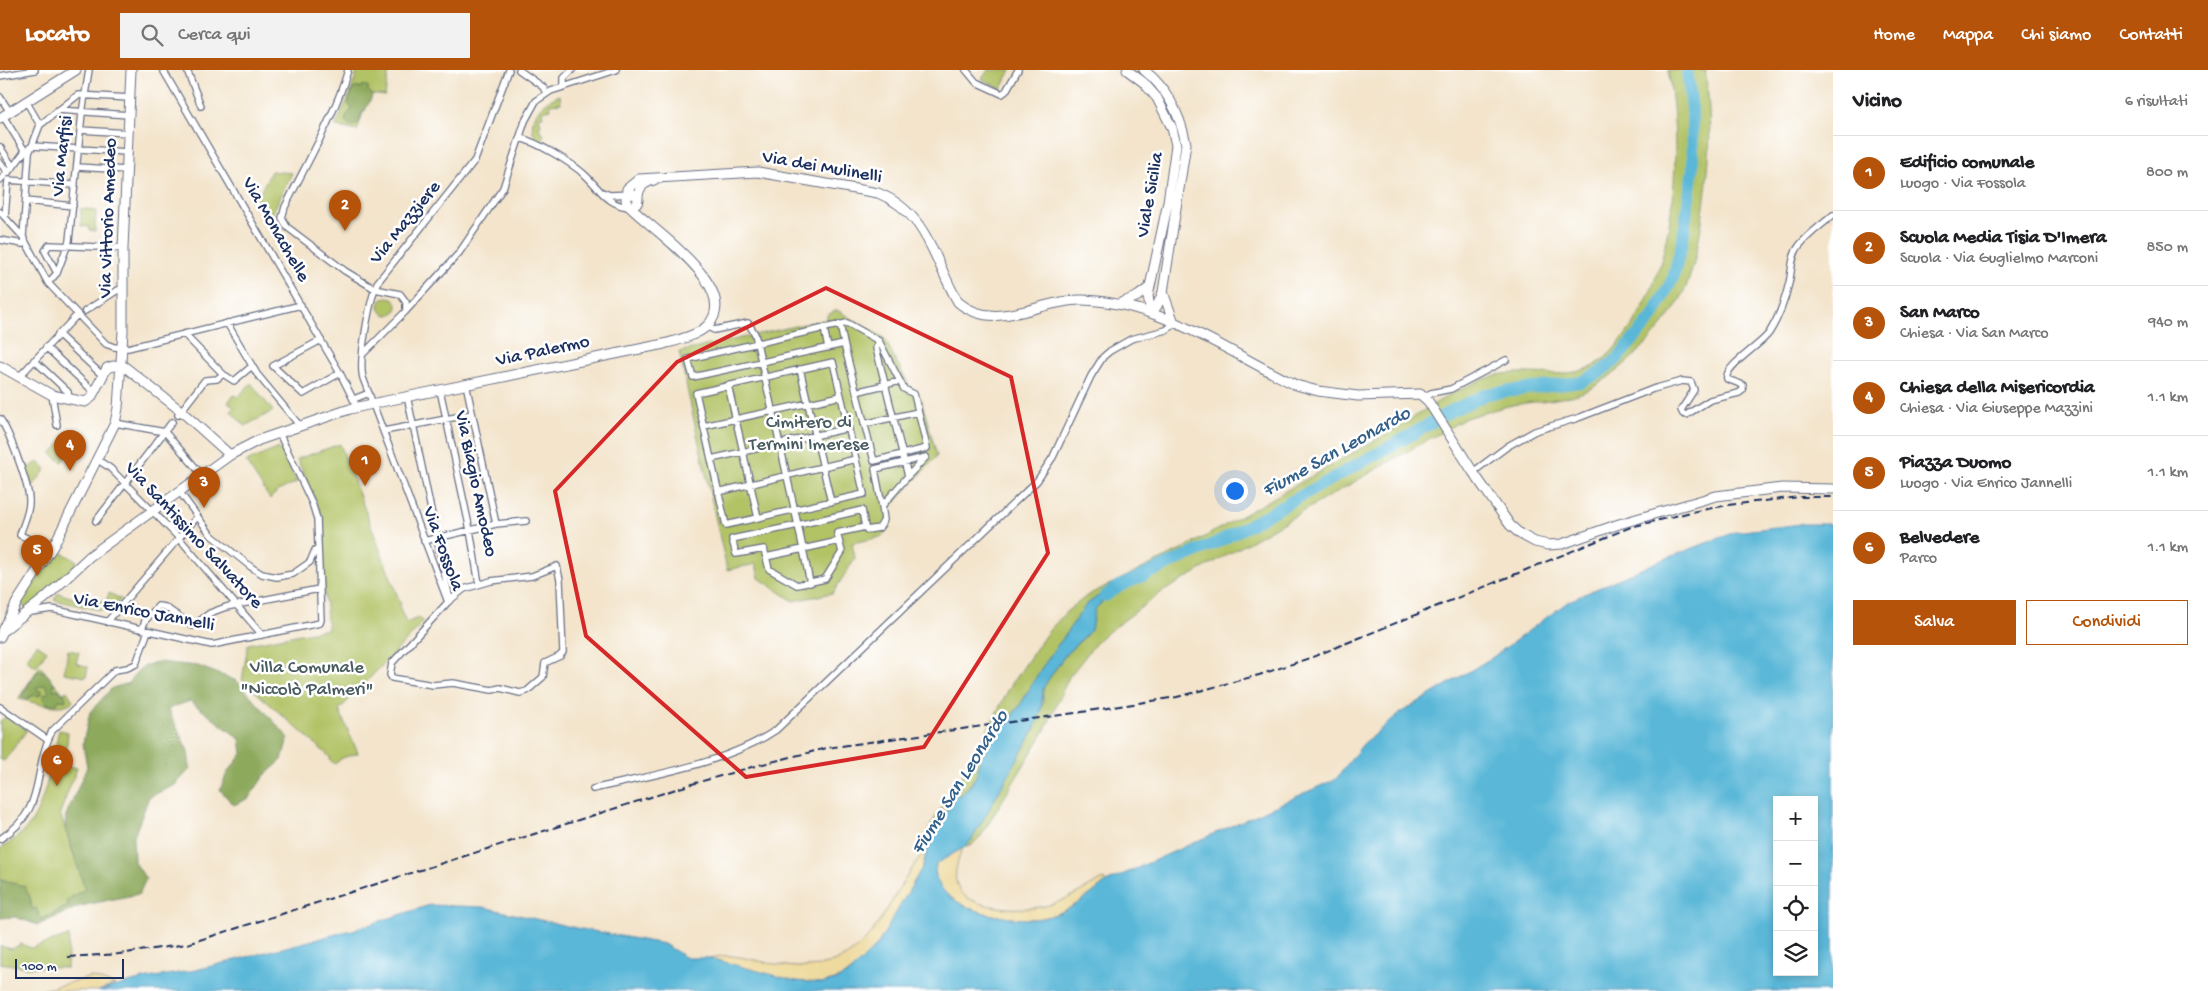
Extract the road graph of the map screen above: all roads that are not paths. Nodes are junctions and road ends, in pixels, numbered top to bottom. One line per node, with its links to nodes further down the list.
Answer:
1 (35, 70): 16 (street)
2 (89, 70): 19 (street, Via Marfisi)
3 (131, 70): 21 (street, Via Vittorio Amedeo)
4 (163, 70): 62 (street, Via Monachelle)
5 (187, 70): 23 (street)
6 (348, 70): 58 (street)
7 (509, 70): 58 (street, Via Mazziere)
8 (519, 70): 18 (street)
9 (572, 70): 17 (street)
10 (616, 70): 17 (street)
11 (966, 70): 12 (street)
12 (1018, 70)
13 (1127, 70): 57 (street, Viale Sicilia)
14 (1144, 70): 60 (street, Viale Sicilia)
15 (72, 71): 22 (street)
16 (0, 76)
17 (564, 87): 18 (street)
18 (546, 93): 31 (street)
19 (86, 94): 21 (street); 24 (street); 25 (street, Via Marfisi)
20 (0, 97): 26 (street)
21 (130, 98): 27 (street, Via Vittorio Amedeo)
22 (26, 101): 26 (street); 28 (street)
23 (201, 106)
24 (58, 110): 25 (street); 28 (street)
25 (82, 113): 27 (street); 29 (street, Via Marfisi)
26 (4, 115): 35 (street)
27 (129, 115): 30 (street, Via Vittorio Amedeo)
28 (40, 125): 32 (street)
29 (80, 130): 30 (street); 34 (street, Via Marfisi)
30 (128, 133): 36 (street, Via Vittorio Amedeo)
31 (520, 138): 45 (street); 64 (street)
32 (32, 146): 34 (street); 35 (street); 43 (street)
33 (0, 147): 38 (street)
34 (79, 149): 36 (street); 39 (street, Via Marfisi)
35 (24, 152): 38 (street)
36 (128, 152): 40 (street, Via Vittorio Amedeo)
37 (0, 163): 41 (street)
38 (13, 167): 41 (street)
39 (77, 167): 40 (street); 44 (street, Via Marfisi)
40 (126, 170): 54 (street, Via Vittorio Amedeo)
41 (8, 173): 42 (street)
42 (0, 180)
43 (27, 182): 44 (street); 46 (street); 49 (street)
44 (75, 184): 48 (street, Via Marfisi)
45 (598, 190): 47 (street); 47 (street)
46 (26, 201): 48 (street); 52 (street)
47 (631, 201): 61 (street, Via dei Mulinelli); 70 (street, Via Palermo)
48 (73, 206): 53 (street, Via Marfisi)
49 (2, 214): 52 (street)
50 (1833, 215): 141 (street)
51 (0, 240): 52 (street)
52 (24, 240): 56 (street)
53 (68, 246): 54 (street); 55 (street, Via Marfisi); 55 (street)
54 (123, 248): 59 (street, Via Vittorio Amedeo)
55 (57, 273): 56 (street, Via Marfisi)
56 (48, 283): 66 (street)
57 (1150, 287): 61 (street); 65 (street, Viale Sicilia)
58 (375, 289): 64 (street); 72 (street, Via Mazziere)
59 (123, 290): 63 (street); 81 (street, Via Vittorio Amedeo)
60 (1163, 292): 65 (street); 67 (street)
61 (1119, 304): 65 (street, Via dei Mulinelli)
62 (301, 305): 68 (street); 75 (street, Via Monachelle)
63 (85, 311)
64 (406, 312): 76 (street)
65 (1151, 312): 67 (street, Via dei Mulinelli)
66 (77, 315): 73 (street); 81 (street)
67 (1173, 320): 108 (street, Via dei Mulinelli); 183 (street)
68 (227, 323): 74 (street); 89 (street)
69 (840, 324): 71 (street); 77 (street); 79 (street)
70 (706, 326): 78 (street); 97 (street, Via Palermo)
71 (824, 328): 78 (street); 82 (street)
72 (366, 333): 76 (street); 83 (street, Via Mazziere)
73 (58, 334): 80 (street); 93 (street)
74 (184, 334): 81 (street); 92 (street)
75 (321, 340): 91 (street, Via Monachelle); 91 (street)
76 (377, 341): 83 (street)
77 (879, 341): 96 (street); 98 (street)
78 (757, 343): 86 (street); 86 (street)
79 (844, 344): 82 (street); 103 (street)
80 (46, 347): 84 (street); 101 (street)
81 (122, 348): 88 (street, Via Vittorio Amedeo)
82 (828, 348): 86 (street)
83 (363, 354): 102 (street, Via Mazziere)
84 (34, 360): 94 (street); 107 (street)
85 (1506, 360): 108 (street)
86 (761, 362): 95 (street)
87 (0, 366): 94 (street)
88 (120, 366): 93 (street); 114 (street); 121 (street, Via Vittorio Amedeo)
89 (252, 366): 92 (street); 125 (street)
90 (800, 370): 95 (street); 106 (street); 110 (street)
91 (340, 373): 109 (street, Via Monachelle)
92 (223, 374): 114 (street)
93 (103, 376): 101 (street)
94 (19, 377): 104 (street)
95 (764, 378): 99 (street); 112 (street)
96 (900, 381): 98 (street); 113 (street)
97 (466, 384): 100 (street, Via Palermo); 115 (street)
98 (885, 385): 103 (street); 116 (street)
99 (728, 386): 119 (street); 126 (street)
100 (440, 390): 105 (street, Via Palermo); 118 (street, Via Biagio Amodeo)
101 (94, 392): 107 (street)
102 (369, 392): 109 (street); 111 (street, Via Mazziere)
103 (856, 392): 122 (street)
104 (52, 395): 107 (street); 123 (street)
105 (408, 396): 111 (street, Via Palermo); 124 (street)
106 (841, 396): 110 (street); 127 (street)
107 (69, 399)
108 (1426, 399): 141 (street)
109 (356, 403): 111 (street, Via Palermo); 125 (street, Via Palermo)
110 (808, 403): 112 (street); 131 (street)
111 (374, 404): 128 (street, Via Fossola)
112 (772, 411): 119 (street); 132 (street)
113 (918, 412): 116 (street); 134 (street)
114 (180, 413): 135 (street)
115 (472, 414): 118 (street); 158 (street)
116 (894, 417): 122 (street); 134 (street)
117 (0, 419): 167 (street)
118 (446, 419): 124 (street); 161 (street, Via Biagio Amodeo)
119 (736, 419): 126 (street); 133 (street)
120 (172, 422): 129 (street)
121 (115, 423): 129 (street); 137 (street, Via Vittorio Amedeo)
122 (864, 424): 134 (street)
123 (57, 425)
124 (414, 425): 128 (street); 162 (street)
125 (300, 426): 130 (street, Via Palermo)
126 (704, 426): 136 (street)
127 (849, 428): 131 (street); 138 (street)
128 (384, 431): 164 (street, Via Fossola)
129 (165, 432): 142 (street); 145 (street)
130 (279, 433): 135 (street, Via Palermo); 166 (street)
131 (815, 436): 132 (street); 140 (street)
132 (779, 444): 133 (street); 143 (street)
133 (743, 452): 136 (street); 146 (street)
134 (903, 454): 139 (street)
135 (230, 455): 142 (street, Via Palermo)
136 (711, 459): 149 (street)
137 (98, 460): 145 (street, Via Santissimo Salvatore); 167 (street, Via Vittorio Amedeo)
138 (856, 460): 140 (street); 150 (street)
139 (905, 462): 144 (street); 144 (street); 151 (street)
140 (823, 467): 143 (street); 150 (street)
141 (1473, 472): 147 (street)
142 (202, 475): 148 (street, Via Palermo)
143 (787, 476): 146 (street); 152 (street)
144 (908, 476): 151 (street)
145 (126, 484): 153 (street, Via Santissimo Salvatore); 157 (street)
146 (750, 484): 149 (street); 155 (street)
147 (1833, 489)
148 (179, 491): 153 (street, Via Palermo); 154 (street)
149 (718, 492): 155 (street)
150 (831, 502): 152 (street)
151 (882, 506): 160 (street)
152 (794, 510): 155 (street); 159 (street)
153 (151, 511): 163 (street, Via Santissimo Salvatore); 176 (street, Via Palermo)
154 (197, 517): 163 (street); 166 (street)
155 (758, 518)
156 (526, 520): 158 (street)
157 (96, 521)
158 (496, 524): 161 (street)
159 (798, 525): 160 (street); 168 (street); 169 (street)
160 (865, 527): 165 (street)
161 (470, 530): 162 (street); 171 (street, Via Biagio Amodeo)
162 (438, 537): 164 (street); 173 (street)
163 (179, 538): 174 (street, Via Santissimo Salvatore); 177 (street)
164 (424, 541): 173 (street, Via Fossola)
165 (839, 541): 168 (street); 170 (street)
166 (317, 545): 172 (street)
167 (51, 549): 175 (street, Via Vittorio Amedeo)
168 (803, 549): 169 (street); 170 (street)
169 (766, 557): 170 (street)
170 (810, 583)
171 (480, 584): 173 (street); 173 (street, Via Fossola)
172 (319, 589): 174 (street); 180 (street, Via Enrico Jannelli)
173 (449, 601)
174 (237, 604): 178 (street); 180 (street, Via Santissimo Salvatore)
175 (15, 607): 176 (street); 179 (street, Via Vittorio Amedeo)
176 (24, 613): 177 (street, Via Enrico Jannelli); 179 (street, Via Palermo)
177 (107, 622): 178 (street, Via Enrico Jannelli)
178 (145, 630): 180 (street, Via Enrico Jannelli); 182 (street)
179 (2, 634)
180 (262, 635)
181 (0, 707): 182 (street)
182 (48, 740): 184 (street)
183 (593, 789)
184 (0, 839)

